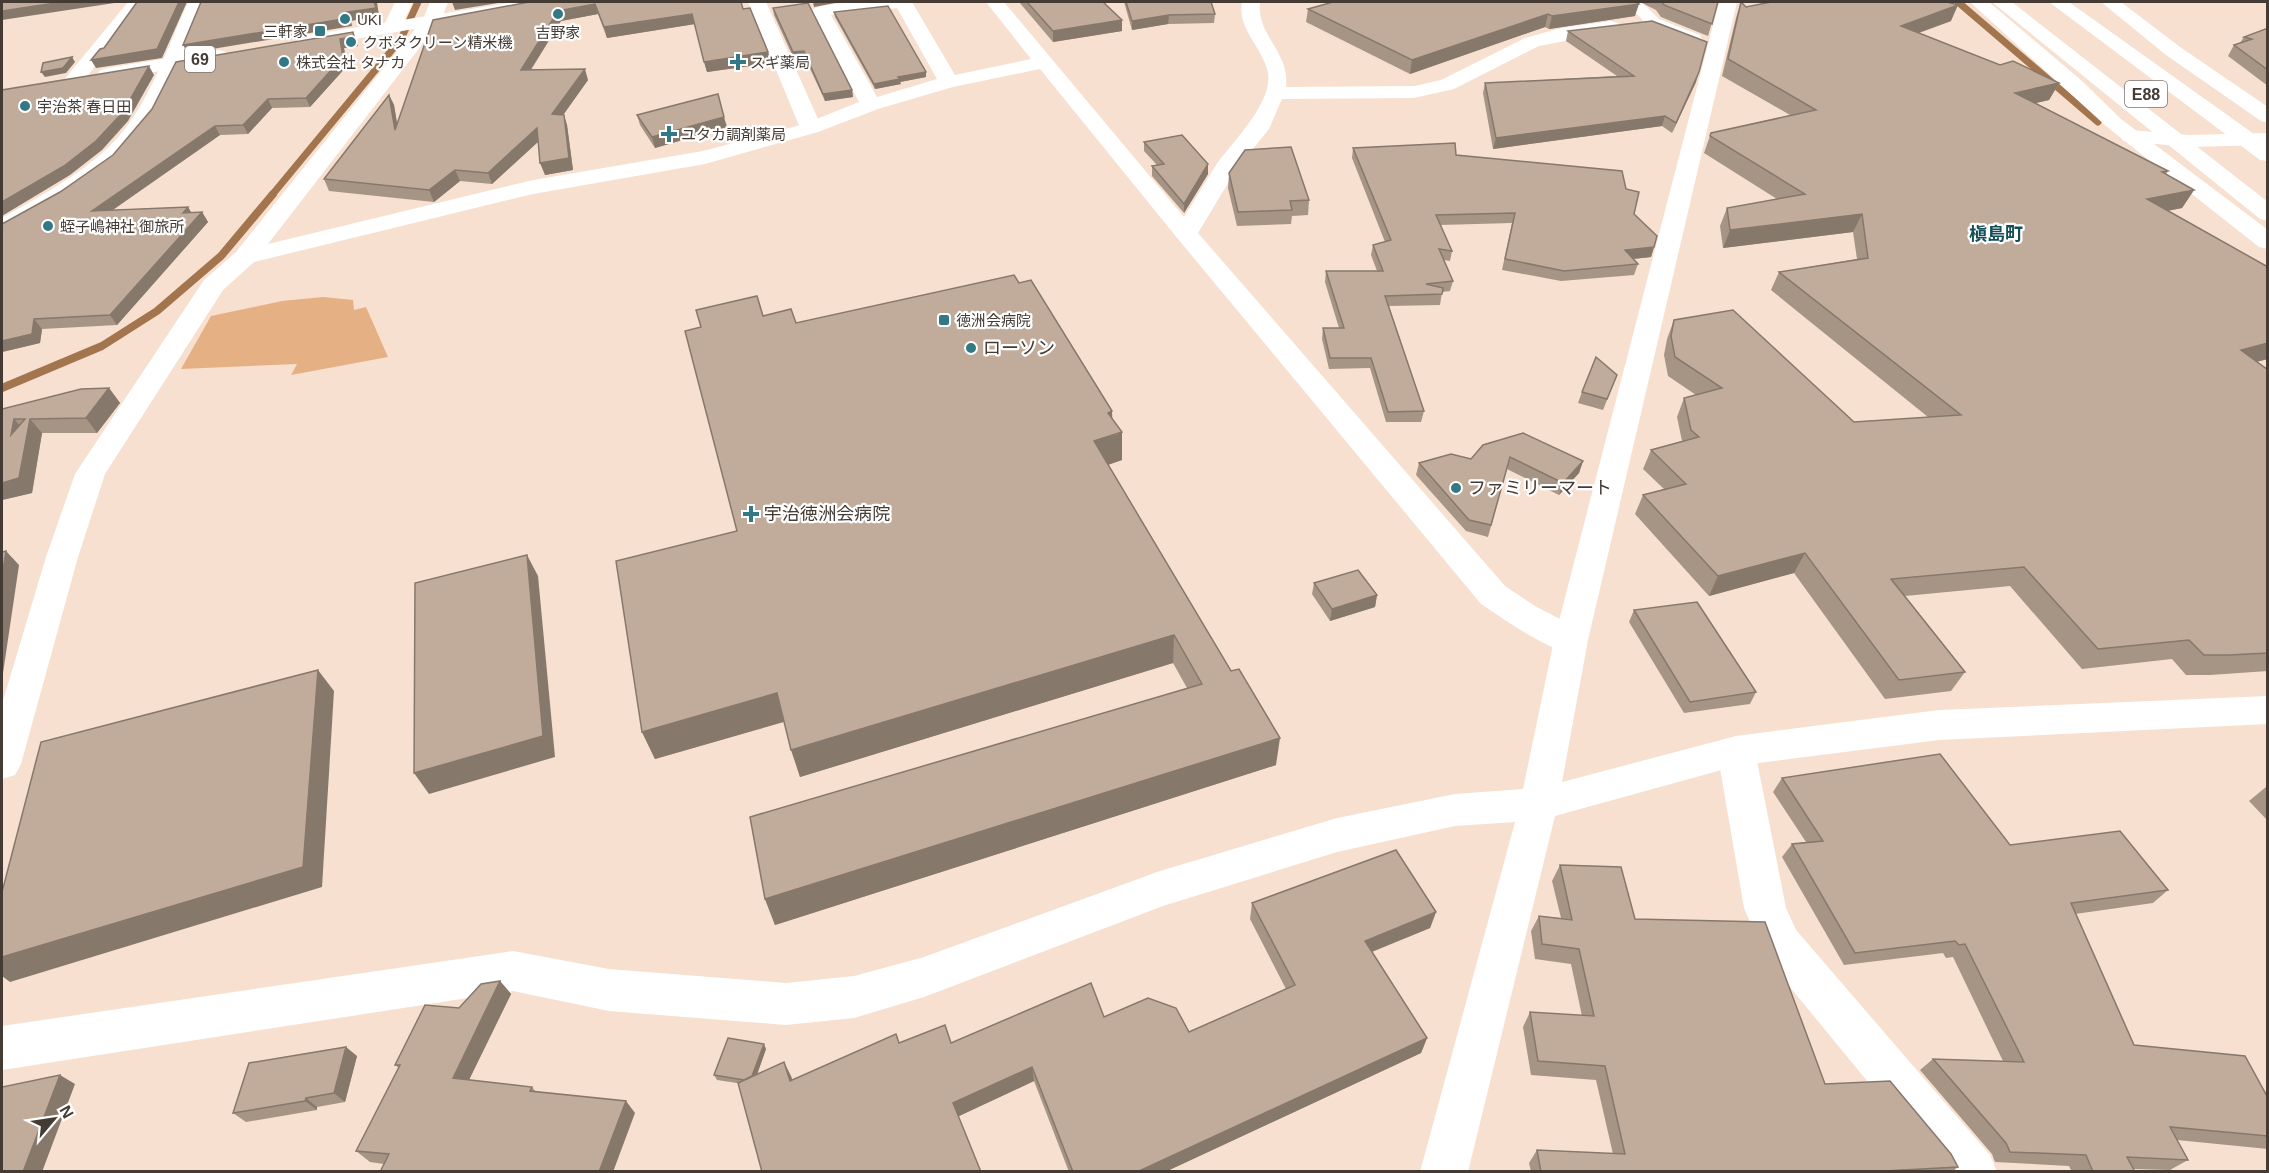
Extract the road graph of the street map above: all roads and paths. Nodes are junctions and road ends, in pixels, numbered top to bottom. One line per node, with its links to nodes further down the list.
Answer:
1 (137, 2): 24 (main road)
2 (197, 2): 23 (main road)
3 (404, 2): 18 (main road)
4 (544, 2): 16 (main road)
5 (757, 2): 30 (main road)
6 (994, 2): 22 (main road)
7 (1251, 2): 27 (main road)
8 (1632, 2): 17 (main road)
9 (1728, 2): 20 (main road)
10 (1979, 2): 31 (main road)
11 (2001, 2): 35 (main road)
12 (2026, 2): 34 (main road, E88)
13 (2058, 2): 33 (main road, E88)
14 (2080, 2): 32 (main road)
15 (2110, 2): 29 (main road)
16 (431, 14): 18 (main road); 39 (main road)
17 (1652, 22): 20 (main road); 27 (main road)
18 (396, 26): 19 (main road)
19 (287, 44)
20 (1716, 49): 40 (main road)
21 (240, 52): 23 (main road, 69)
22 (1043, 62): 25 (main road); 37 (main road)
23 (170, 64): 24 (main road, 69); 36 (main road)
24 (75, 80): 26 (main road, 69)
25 (949, 82): 28 (main road); 28 (main road)
26 (54, 83)
27 (1275, 93): 37 (main road)
28 (871, 105): 30 (main road)
29 (2268, 117)
30 (811, 128): 39 (main road)
31 (2131, 136): 32 (main road); 38 (main road)
32 (2268, 137)
33 (2268, 156)
34 (2231, 158)
35 (2268, 214)
36 (2, 227)
37 (1186, 234): 40 (main road)
38 (2268, 242)
39 (245, 257): 43 (main road)
40 (1571, 640): 44 (main road)
41 (2268, 710): 42 (main road)
42 (1736, 751): 44 (main road); 47 (main road)
43 (2, 764)
44 (1539, 804): 45 (main road); 46 (main road)
45 (2, 1048)
46 (1444, 1172)
47 (1973, 1172)

